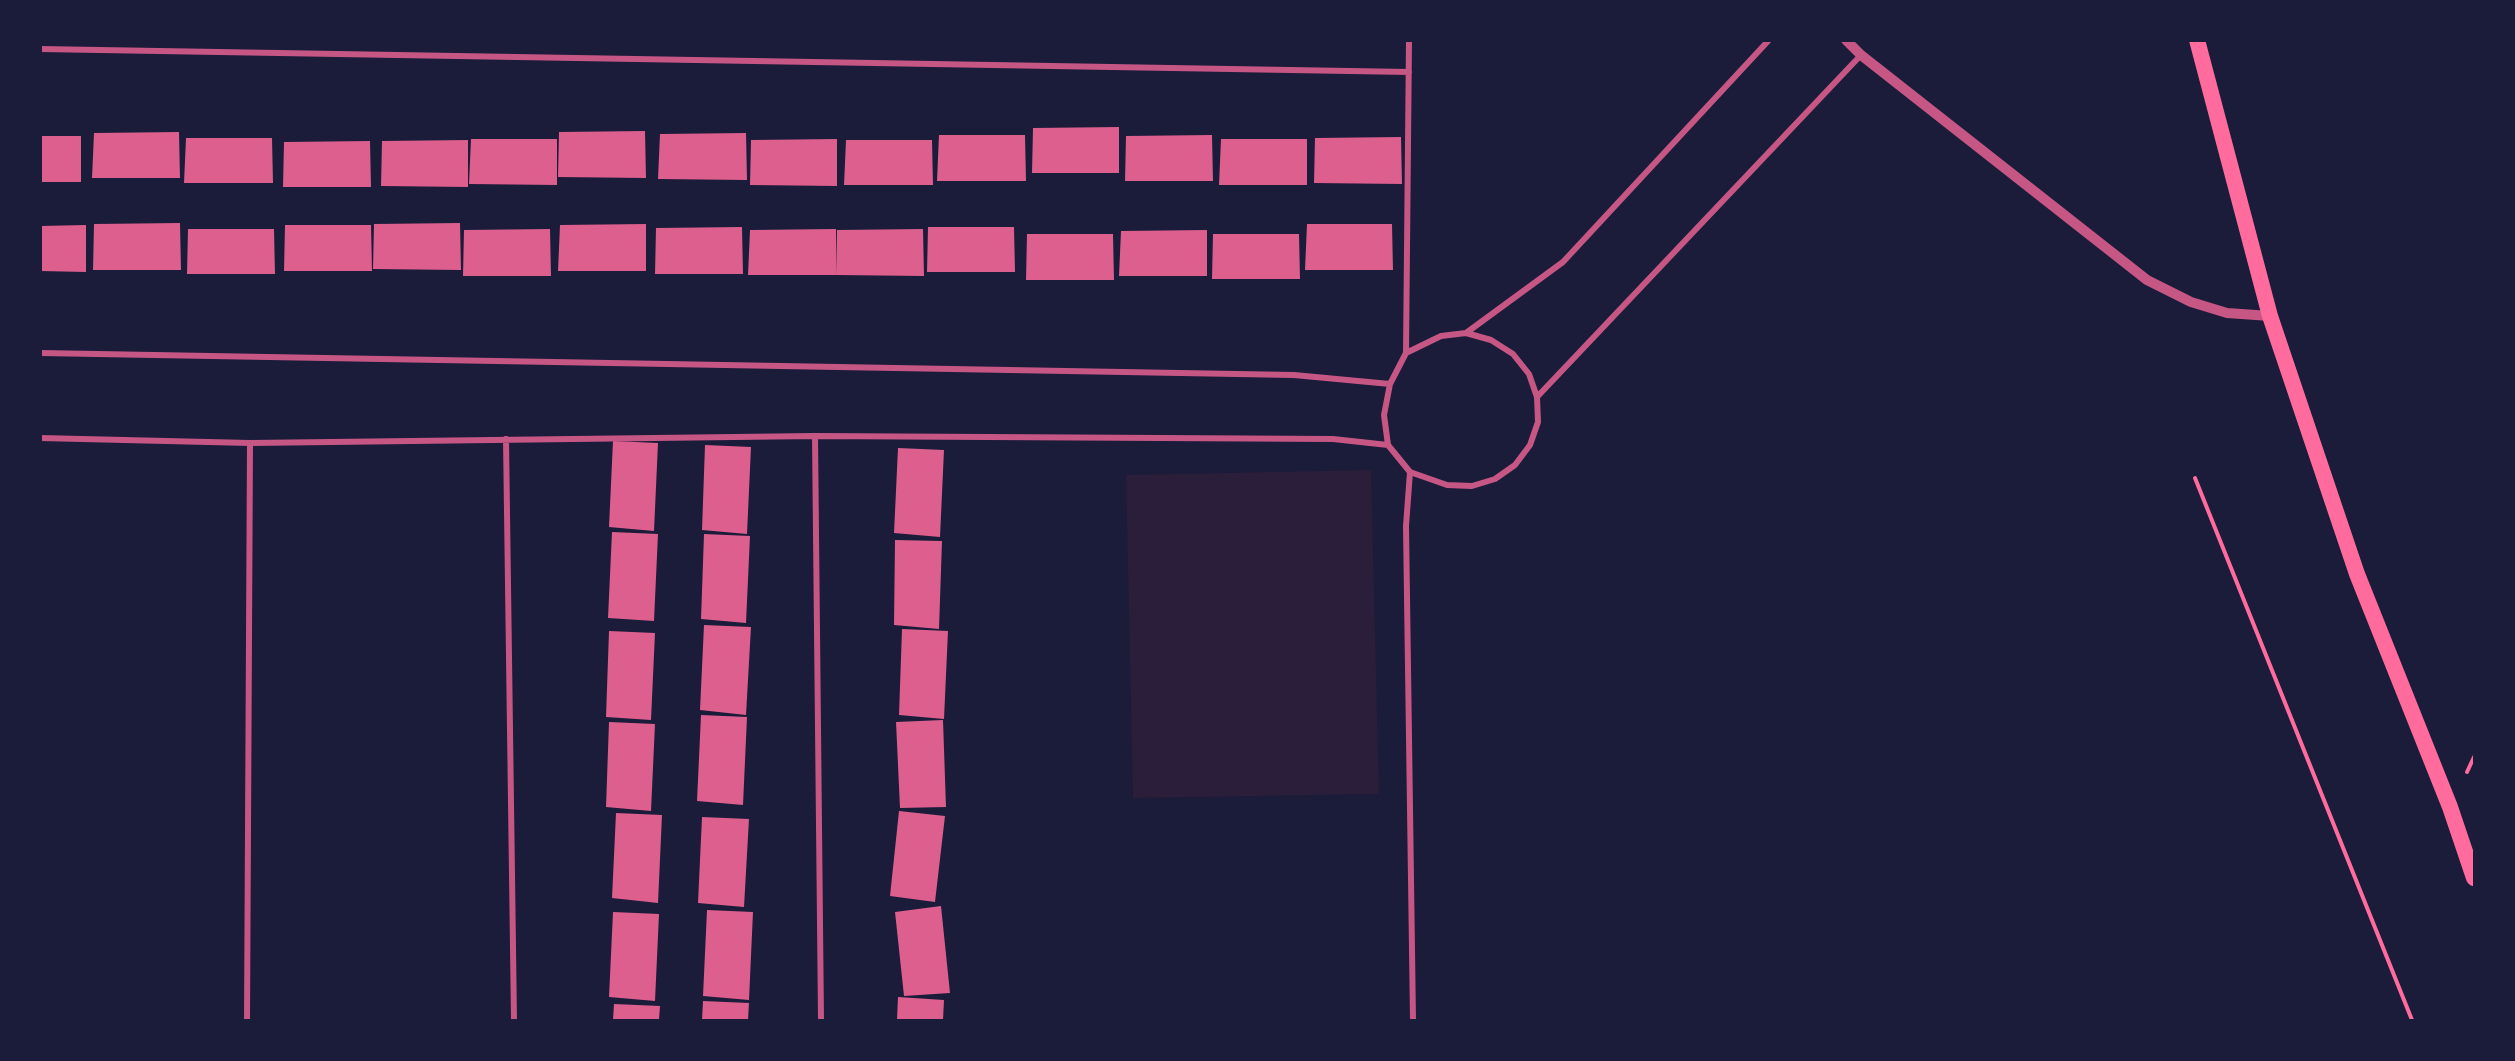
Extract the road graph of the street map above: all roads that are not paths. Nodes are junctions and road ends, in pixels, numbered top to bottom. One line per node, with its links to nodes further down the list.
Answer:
1 (1409, 40): 7 (street)
2 (1768, 40): 9 (street)
3 (1846, 40): 6 (street)
4 (2197, 40): 8 (highway)
5 (40, 49): 7 (street)
6 (1861, 55): 8 (street); 13 (street)
7 (1409, 72): 11 (street)
8 (2270, 316): 20 (highway)
9 (1466, 333): 11 (street); 13 (street)
10 (40, 353): 12 (street)
11 (1406, 353): 12 (street)
12 (1390, 384): 18 (street)
13 (1537, 397): 19 (street)
14 (815, 436): 16 (street); 18 (street); 23 (street)
15 (40, 438): 17 (street)
16 (507, 439): 17 (street); 22 (street)
17 (250, 444): 21 (street)
18 (1388, 445): 19 (street)
19 (1410, 472): 24 (street)
20 (2475, 878)
21 (247, 1020)
22 (514, 1020)
23 (821, 1020)
24 (1413, 1020)

